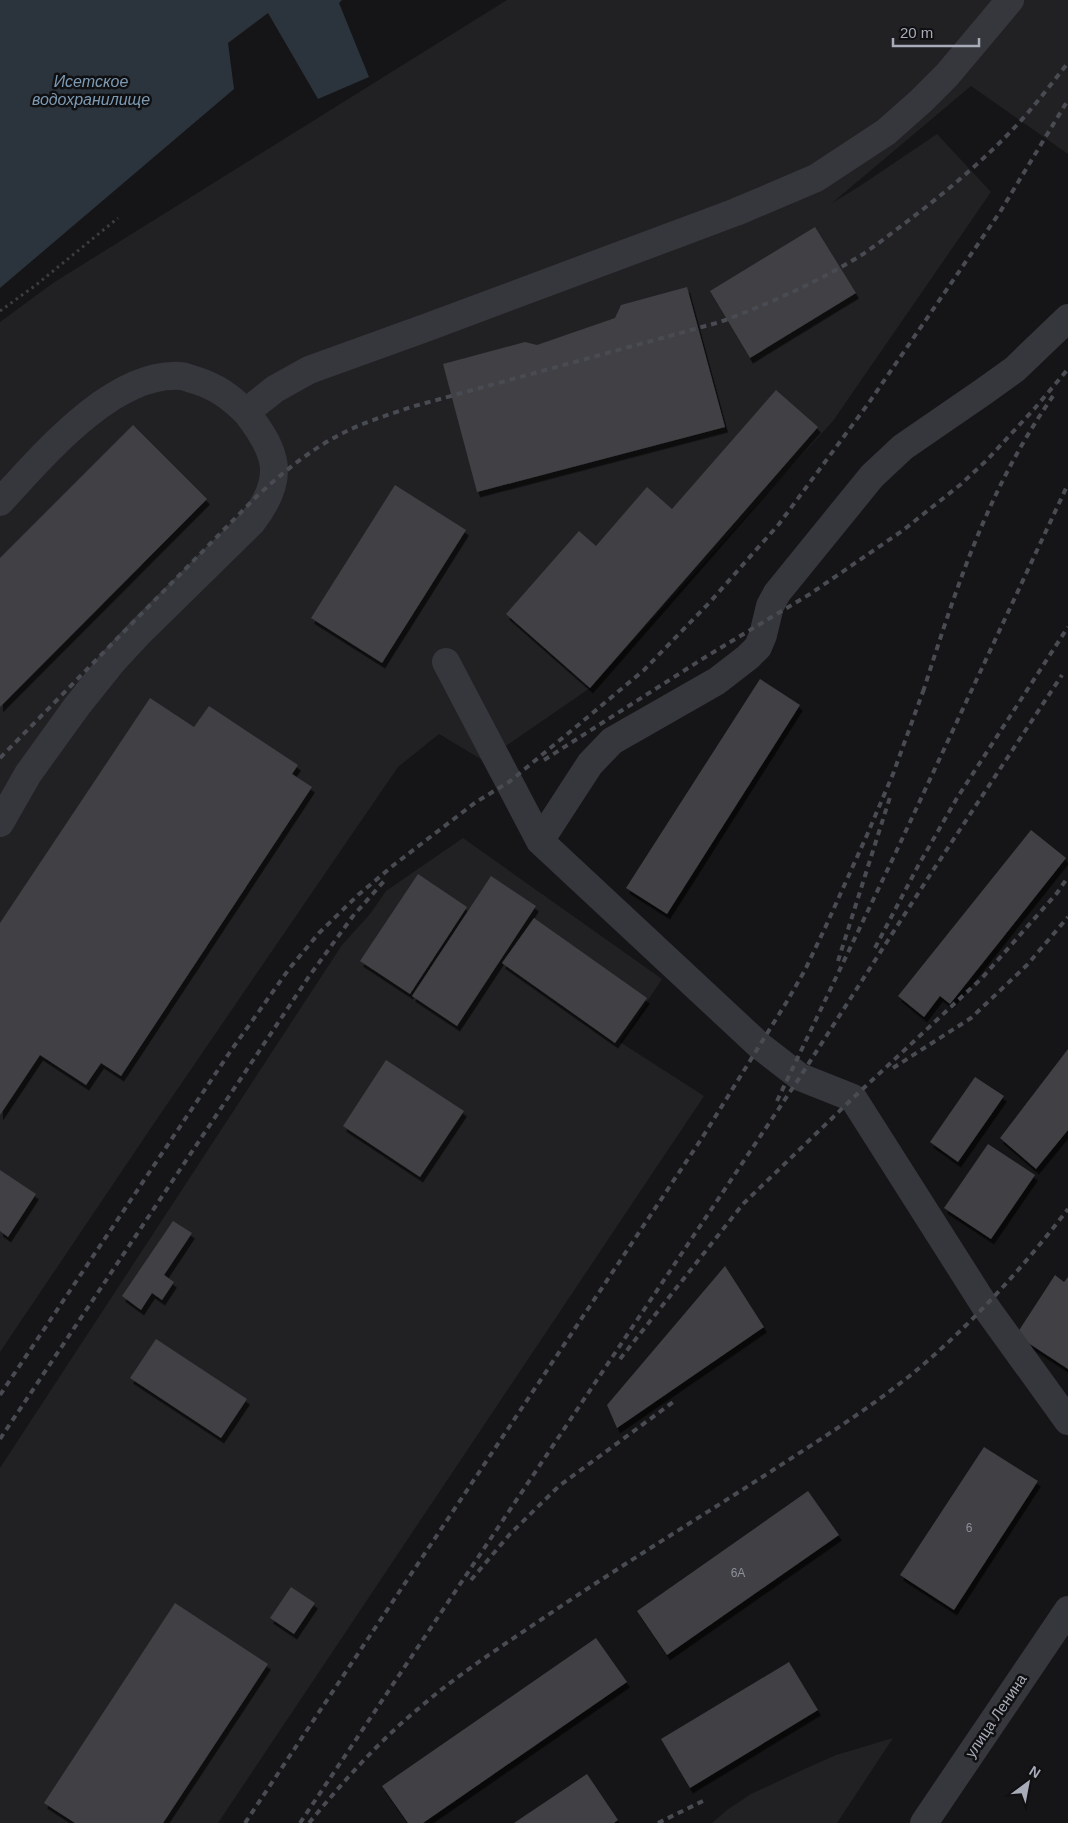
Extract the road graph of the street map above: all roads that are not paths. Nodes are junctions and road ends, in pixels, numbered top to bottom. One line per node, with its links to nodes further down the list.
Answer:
1 (1010, 0): 3 (street)
2 (1068, 318): 7 (street)
3 (246, 412): 4 (street); 6 (street)
4 (0, 502)
5 (446, 662): 7 (street)
6 (0, 823)
7 (540, 841): 8 (street)
8 (1068, 1422)
9 (1068, 1610): 10 (street, улица Ленина)
10 (933, 1819)

